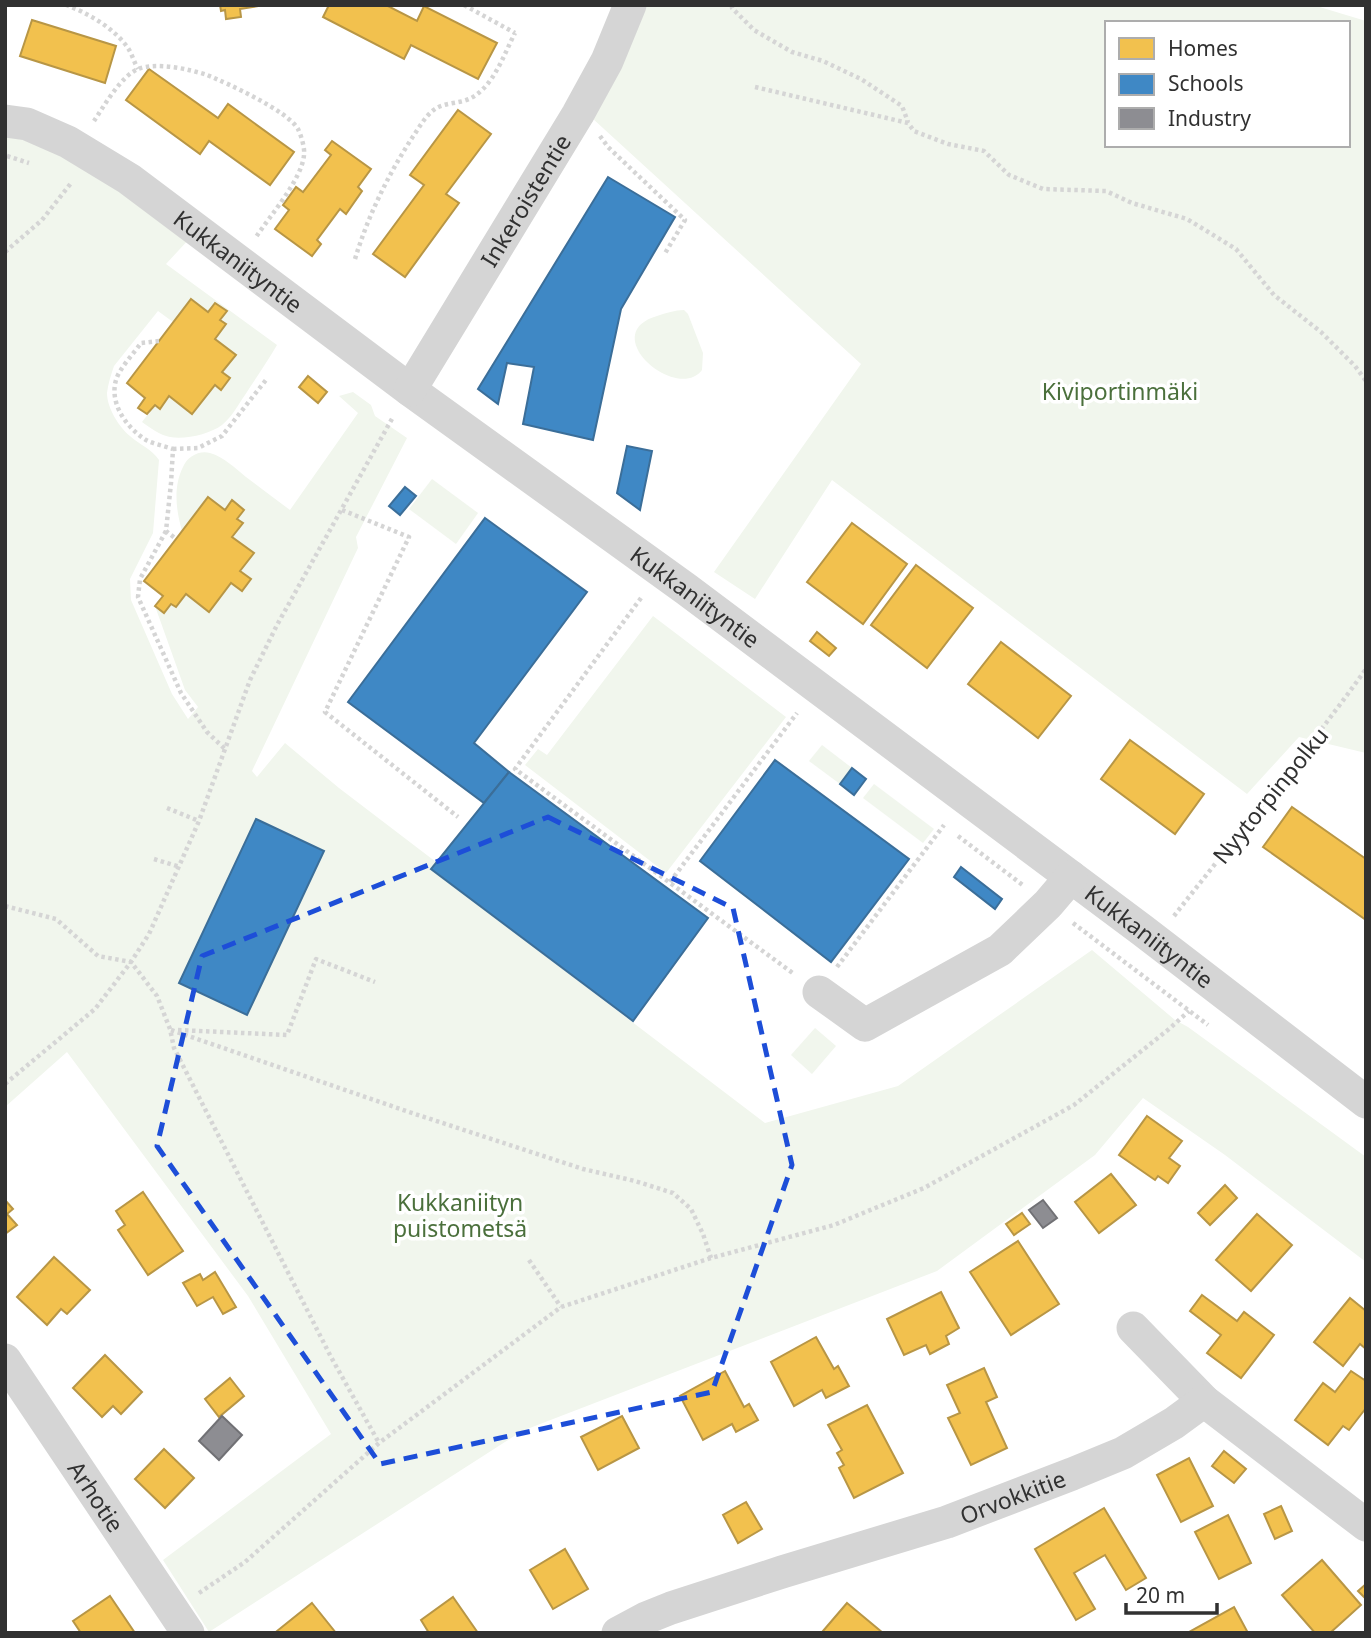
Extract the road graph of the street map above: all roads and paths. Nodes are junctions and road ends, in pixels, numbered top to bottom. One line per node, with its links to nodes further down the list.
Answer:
1 (66, 5): 5 (path)
2 (464, 5): 15 (path)
3 (631, 5): 19 (street, Inkeroistentie)
4 (732, 5): 8 (path)
5 (138, 69): 10 (path); 12 (path)
6 (755, 87): 8 (path)
7 (5, 121): 19 (street, Kukkaniityntie)
8 (908, 123): 18 (path)
9 (596, 130): 14 (path)
10 (88, 131)
11 (74, 180): 13 (path)
12 (249, 246)
13 (5, 252)
14 (664, 255)
15 (355, 259)
16 (159, 341): 20 (path)
17 (266, 380): 20 (path)
18 (1366, 381)
19 (402, 402): 21 (path); 34 (street, Kukkaniityntie)
20 (173, 449): 22 (path)
21 (342, 510): 27 (path); 29 (path)
22 (166, 531): 23 (path); 27 (path)
23 (176, 540)
24 (641, 598): 35 (path)
25 (1366, 669): 37 (path, Nyytorpinpolku)
26 (797, 713): 35 (path)
27 (225, 749): 30 (path)
28 (167, 808): 30 (path)
29 (458, 817)
30 (199, 821): 33 (path)
31 (944, 825): 40 (path)
32 (154, 859): 33 (path)
33 (180, 867): 38 (path)
34 (1071, 877): 40 (street); 44 (street, Kukkaniityntie)
35 (670, 882): 40 (path)
36 (5, 906): 38 (path)
37 (1172, 919)
38 (131, 962): 42 (path); 43 (path)
39 (375, 982): 42 (path)
40 (819, 992)
41 (1189, 1011): 45 (path)
42 (170, 1029): 45 (path); 51 (path)
43 (5, 1084)
44 (1366, 1102)
45 (711, 1258): 47 (path)
46 (529, 1261): 47 (path)
47 (561, 1307): 51 (path)
48 (1133, 1328): 50 (street)
49 (5, 1360): 54 (street, Arhotie)
50 (1204, 1401): 52 (street); 55 (street, Orvokkitie)
51 (379, 1443): 53 (path)
52 (1366, 1525)
53 (199, 1593)
54 (188, 1633)
55 (618, 1633)

